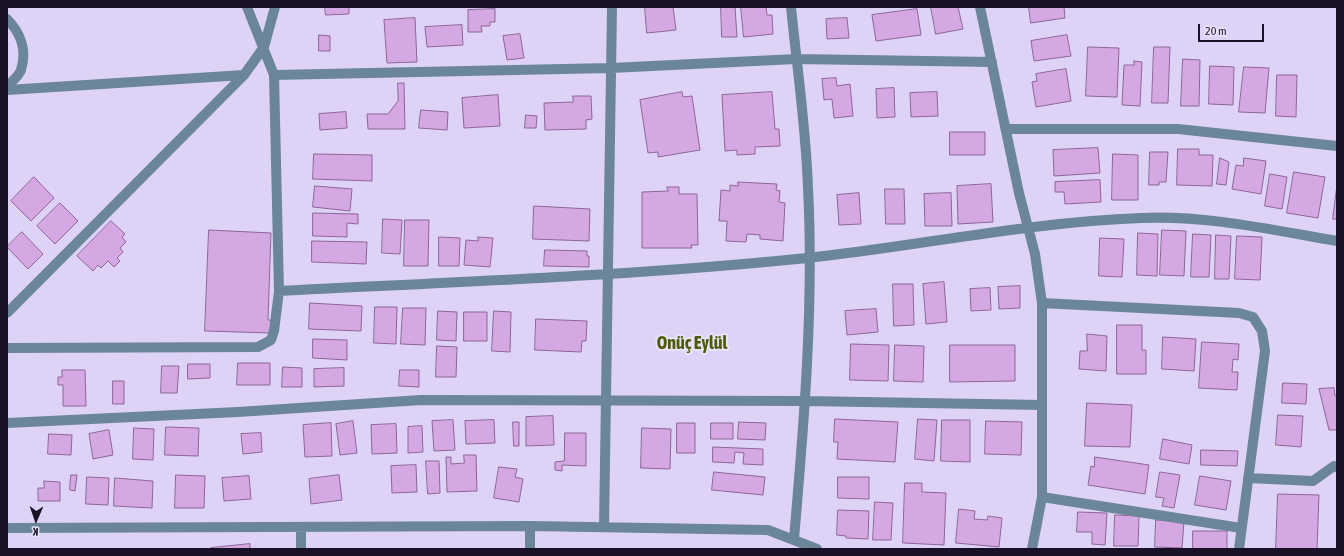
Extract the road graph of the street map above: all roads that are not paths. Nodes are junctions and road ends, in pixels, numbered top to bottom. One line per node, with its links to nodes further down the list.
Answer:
1 (247, 7): 7 (street)
2 (275, 7): 7 (street)
3 (612, 7): 10 (street)
4 (791, 7): 8 (street)
5 (980, 7): 9 (street)
6 (7, 19): 13 (street)
7 (264, 47): 11 (street); 12 (street)
8 (796, 59): 9 (street); 10 (street); 18 (street)
9 (992, 62): 14 (street)
10 (611, 68): 12 (street); 19 (street)
11 (244, 75): 13 (street); 22 (street)
12 (274, 75): 20 (street)
13 (7, 89)
14 (1006, 129): 15 (street); 16 (street)
15 (1337, 146)
16 (1028, 228): 17 (street); 18 (street); 21 (street)
17 (1337, 241)
18 (809, 258): 19 (street); 25 (street)
19 (608, 275): 20 (street); 24 (street)
20 (279, 291): 23 (street)
21 (1042, 303): 26 (street); 29 (street)
22 (7, 313)
23 (7, 348)
24 (606, 400): 25 (street); 27 (street); 33 (street)
25 (805, 401): 26 (street); 36 (street)
26 (1042, 405): 30 (street)
27 (7, 424)
28 (1337, 467): 29 (street)
29 (1248, 478): 35 (street)
30 (1042, 497): 35 (street); 40 (street)
31 (530, 526): 32 (street); 33 (street); 38 (street)
32 (301, 527): 34 (street); 37 (street)
33 (604, 527): 36 (street)
34 (7, 528)
35 (1241, 528): 41 (street)
36 (794, 539): 39 (street)
37 (301, 549)
38 (530, 549)
39 (817, 549)
40 (1032, 549)
41 (1238, 549)

